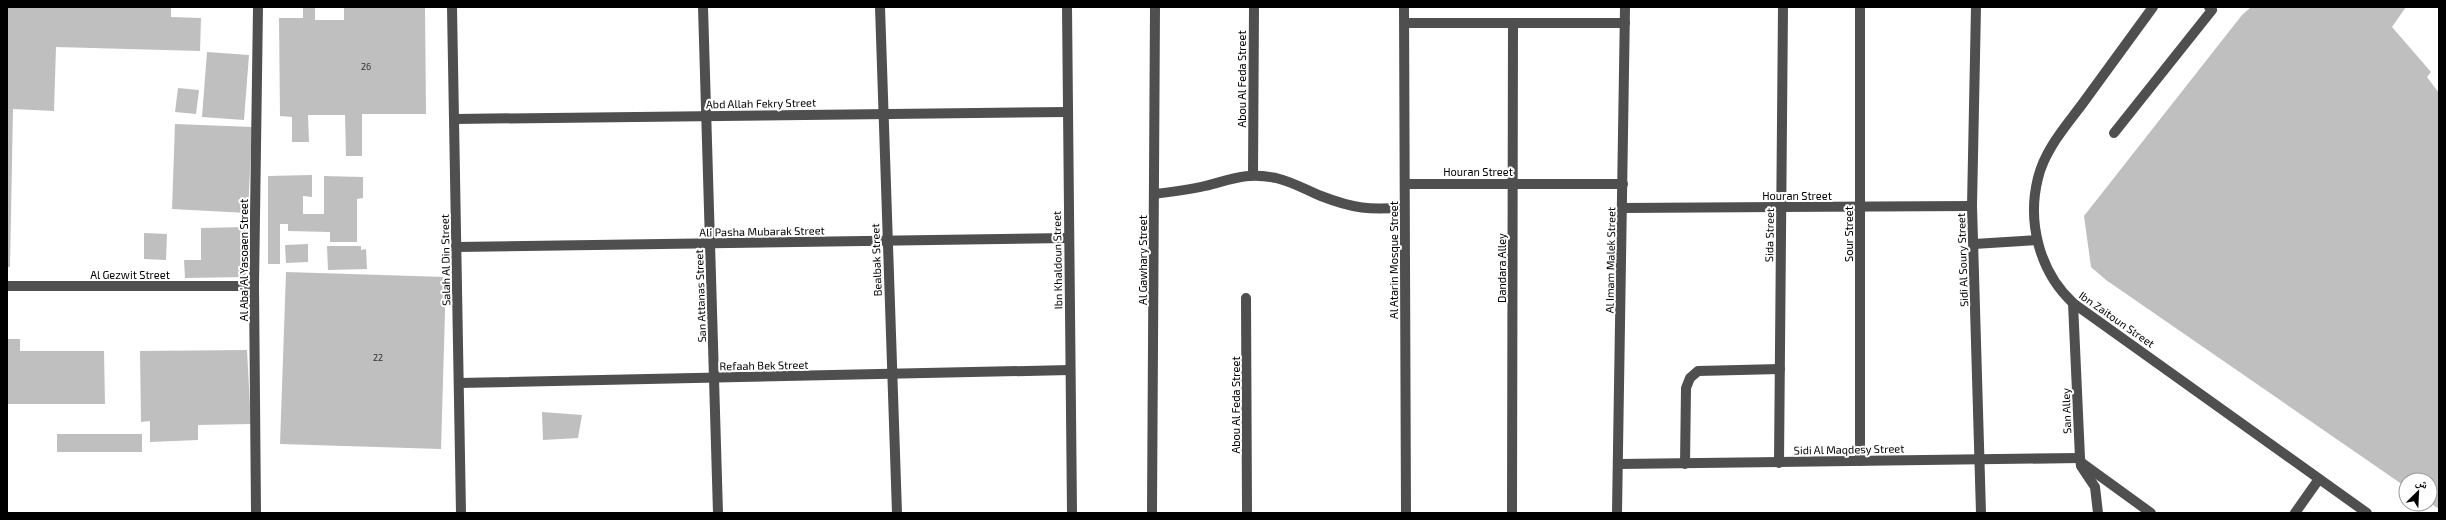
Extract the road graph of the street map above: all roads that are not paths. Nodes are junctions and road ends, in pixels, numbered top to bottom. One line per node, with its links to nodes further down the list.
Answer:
1 (258, 7): 40 (street, Al Aba' Al Yasoaen Street)
2 (452, 7): 21 (street, Salah Al Din Street)
3 (703, 7): 20 (street, San Attanas Street)
4 (880, 7): 19 (street, Bealbak Street)
5 (1067, 7): 18 (street, Ibn Khaldoun Street)
6 (1155, 7): 27 (street, Al Gawhary Street)
7 (1254, 7): 23 (street, Abou Al Feda Street)
8 (1404, 7): 15 (street, Al Atarin Mosque Street)
9 (1625, 7): 17 (street, Al Imam Malek Street)
10 (1783, 7): 31 (street, Sida Street)
11 (1860, 7): 28 (street, Sour Street)
12 (1976, 7): 29 (street, Sidi Al Soury Street)
13 (2153, 7): 34 (street, Ibn Zaitoun Street)
14 (2209, 7): 22 (street)
15 (1404, 23): 16 (street); 25 (street, Al Atarin Mosque Street)
16 (1513, 23): 17 (street); 24 (street, Dandara Alley)
17 (1625, 23): 26 (street, Al Imam Malek Street)
18 (1068, 112): 19 (street, Abd Allah Fekry Street); 33 (street, Ibn Khaldoun Street)
19 (883, 113): 20 (street, Abd Allah Fekry Street); 35 (street, Bealbak Street)
20 (706, 116): 21 (street, Abd Allah Fekry Street); 36 (street, San Attanas Street)
21 (455, 119): 38 (street, Salah Al Din Street)
22 (2114, 133)
23 (1253, 175): 27 (street); 30 (street)
24 (1513, 183): 25 (street, Houran Street); 26 (street, Houran Street); 63 (street, Dandara Alley)
25 (1405, 184): 30 (street, Al Atarin Mosque Street)
26 (1623, 184): 32 (street, Al Imam Malek Street)
27 (1154, 194): 60 (street, Al Gawhary Street)
28 (1860, 206): 29 (street, Houran Street); 31 (street, Houran Street); 50 (street, Sour Street)
29 (1972, 206): 37 (street, Sidi Al Soury Street)
30 (1404, 207): 62 (street, Al Atarin Mosque Street)
31 (1781, 207): 32 (street, Houran Street); 43 (street, Sida Street)
32 (1622, 208): 52 (street, Al Imam Malek Street)
33 (1068, 238): 35 (street, Ali Pasha Mubarak Street); 44 (street, Ibn Khaldoun Street)
34 (2037, 240): 37 (street); 42 (street, Ibn Zaitoun Street)
35 (888, 241): 36 (street, Ali Pasha Mubarak Street); 45 (street, Bealbak Street)
36 (710, 244): 38 (street, Ali Pasha Mubarak Street); 46 (street, San Attanas Street)
37 (1974, 244): 48 (street, Sidi Al Soury Street)
38 (456, 247): 47 (street, Salah Al Din Street)
39 (7, 286): 40 (street, Al Gezwit Street)
40 (254, 286): 55 (street, Al Aba' Al Yasoaen Street)
41 (1246, 298): 61 (street, Abou Al Feda Street)
42 (2073, 303): 49 (street, San Alley); 54 (street, Ibn Zaitoun Street)
43 (1780, 369): 51 (street, Sida Street); 53 (street)
44 (1070, 370): 45 (street, Refaah Bek Street); 59 (street, Ibn Khaldoun Street)
45 (892, 374): 46 (street, Refaah Bek Street); 58 (street, Bealbak Street)
46 (714, 378): 47 (street, Refaah Bek Street); 57 (street, San Attanas Street)
47 (459, 383): 56 (street, Salah Al Din Street)
48 (1980, 460): 49 (street, Sidi Al Maqdesy Street); 50 (street, Sidi Al Maqdesy Street); 65 (street, Sidi Al Soury Street)
49 (2080, 460): 66 (street, San Alley); 67 (street)
50 (1860, 461): 51 (street, Sidi Al Maqdesy Street)
51 (1780, 463): 53 (street, Sidi Al Maqdesy Street)
52 (1619, 464): 53 (street, Sidi Al Maqdesy Street); 64 (street, Al Imam Malek Street)
53 (1685, 464)
54 (2319, 479): 68 (street); 69 (street, Ibn Zaitoun Street)
55 (256, 513)
56 (461, 513)
57 (718, 513)
58 (897, 513)
59 (1072, 513)
60 (1152, 513)
61 (1247, 513)
62 (1406, 513)
63 (1512, 513)
64 (1617, 513)
65 (1981, 513)
66 (2098, 513)
67 (2151, 513)
68 (2295, 513)
69 (2367, 513)

